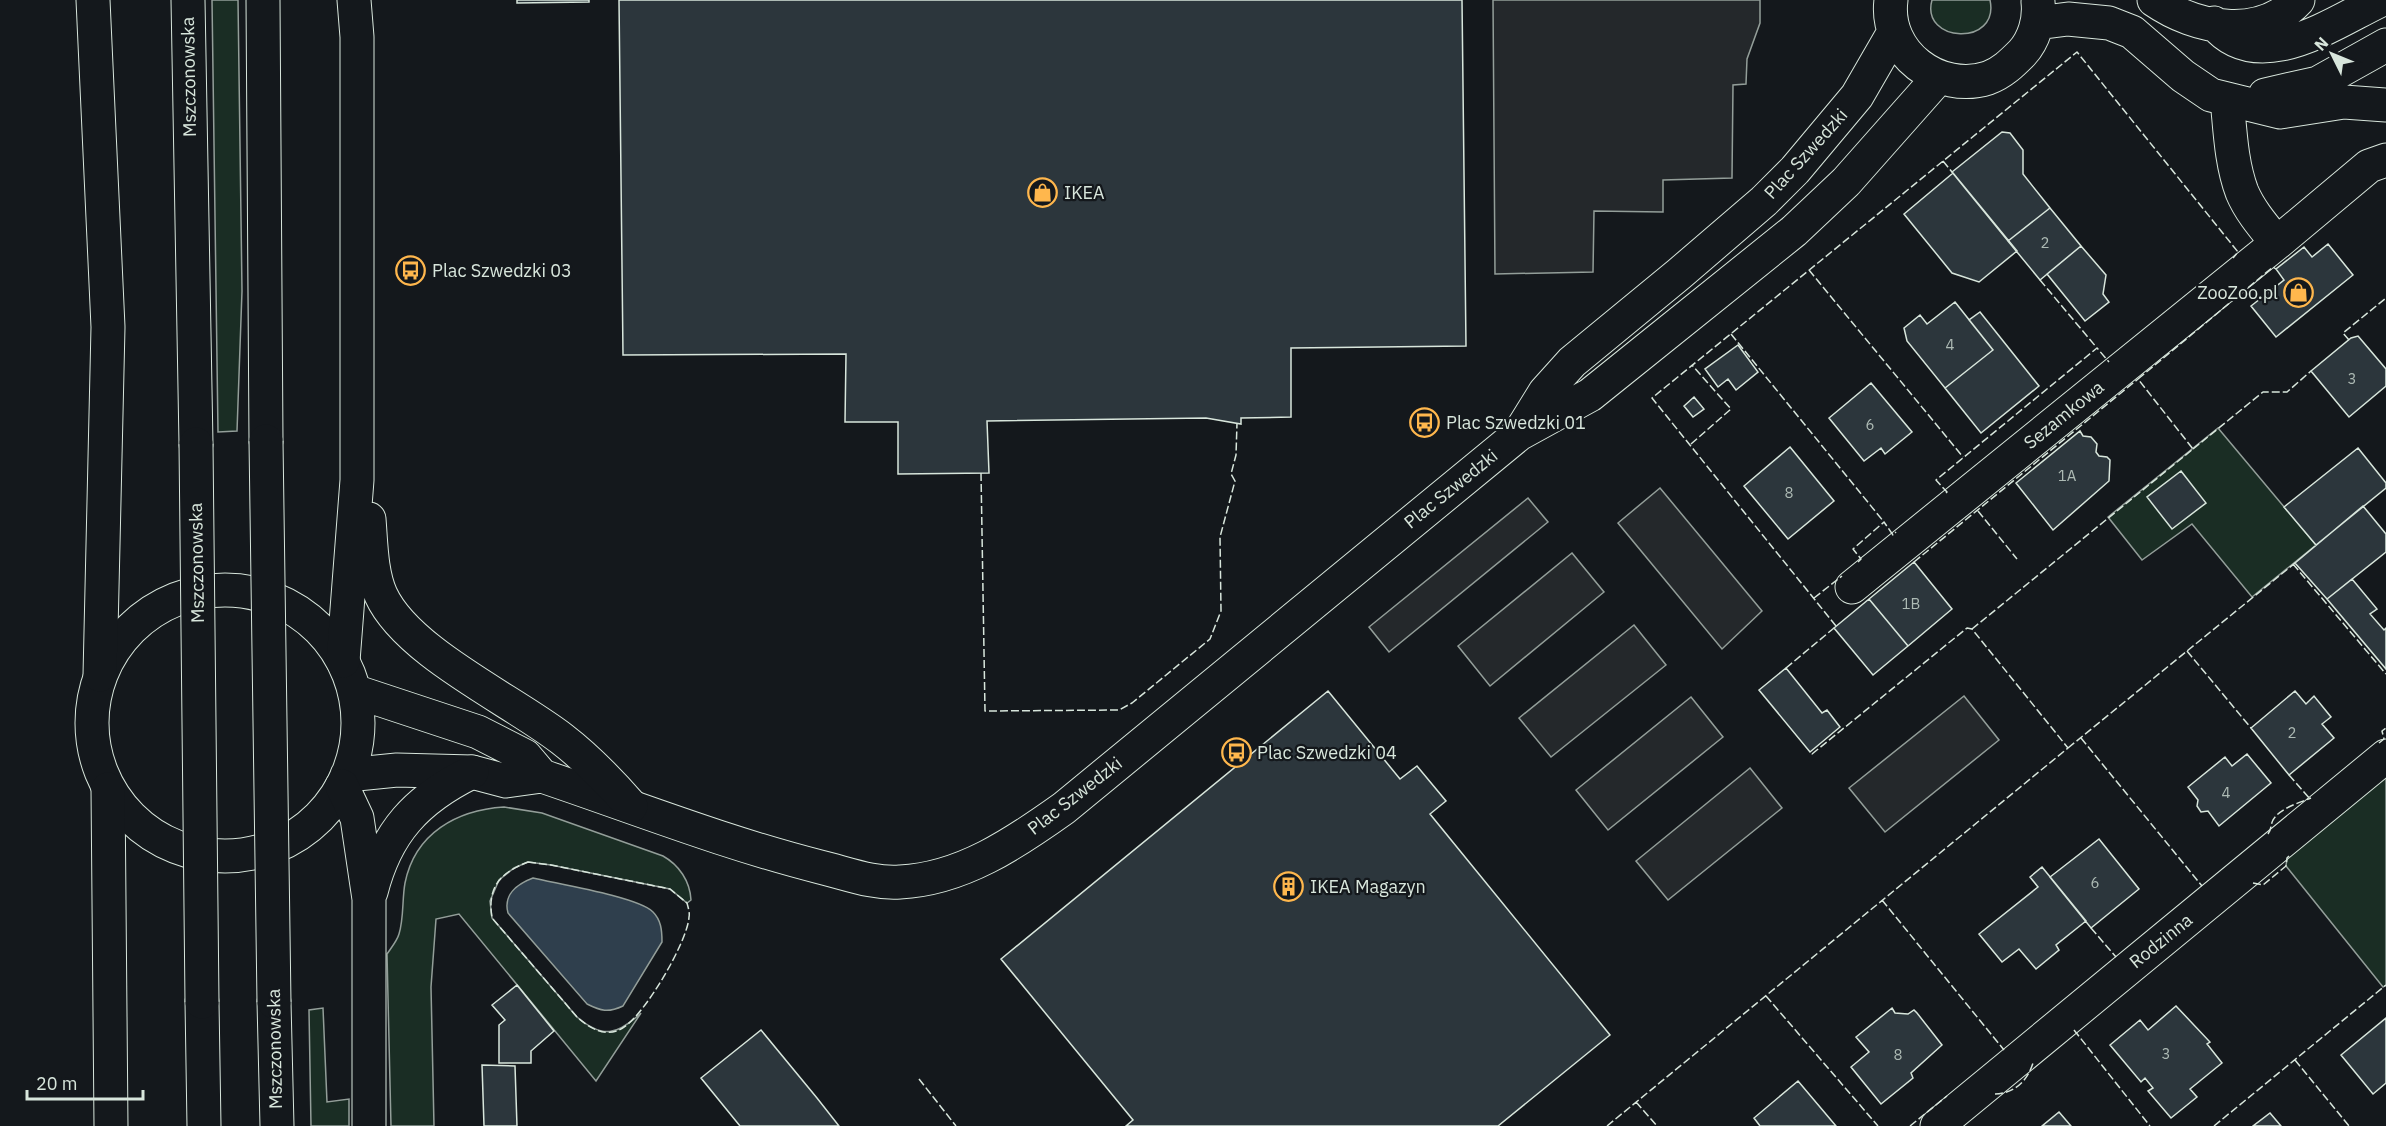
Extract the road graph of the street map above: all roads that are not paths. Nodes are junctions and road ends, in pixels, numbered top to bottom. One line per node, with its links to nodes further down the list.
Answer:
1 (93, 0): 21 (street)
2 (188, 0): 31 (street, Mszczonowska, bridge)
3 (263, 0): 32 (street, Mszczonowska, bridge)
4 (354, 0): 18 (street)
5 (2154, 0): 10 (street)
6 (2298, 0): 10 (street)
7 (2381, 0): 10 (street)
8 (2038, 11): 12 (street); 13 (street)
9 (1892, 16): 12 (street); 17 (street, Plac Szwedzki)
10 (2214, 24)
11 (2386, 45): 13 (street)
12 (1939, 77): 17 (street, Plac Szwedzki)
13 (2227, 99): 14 (street); 16 (street)
14 (2386, 105)
15 (2386, 160): 16 (street, Sezamkowa)
16 (2277, 243): 19 (street, Sezamkowa)
17 (1519, 434): 28 (street, Plac Szwedzki)
18 (357, 480): 20 (street); 28 (street)
19 (1852, 587)
20 (343, 661): 21 (street); 22 (street)
21 (100, 675): 27 (street)
22 (354, 691): 25 (street); 26 (street)
23 (2386, 756): 34 (street, Rodzinna)
24 (472, 772): 25 (street); 26 (street); 29 (street)
25 (542, 776): 28 (street, Plac Szwedzki)
26 (344, 780): 27 (street); 29 (street)
27 (108, 789): 30 (street)
28 (631, 806)
29 (369, 899): 33 (street)
30 (111, 1126)
31 (204, 1126)
32 (277, 1126)
33 (369, 1126)
34 (1936, 1126)

